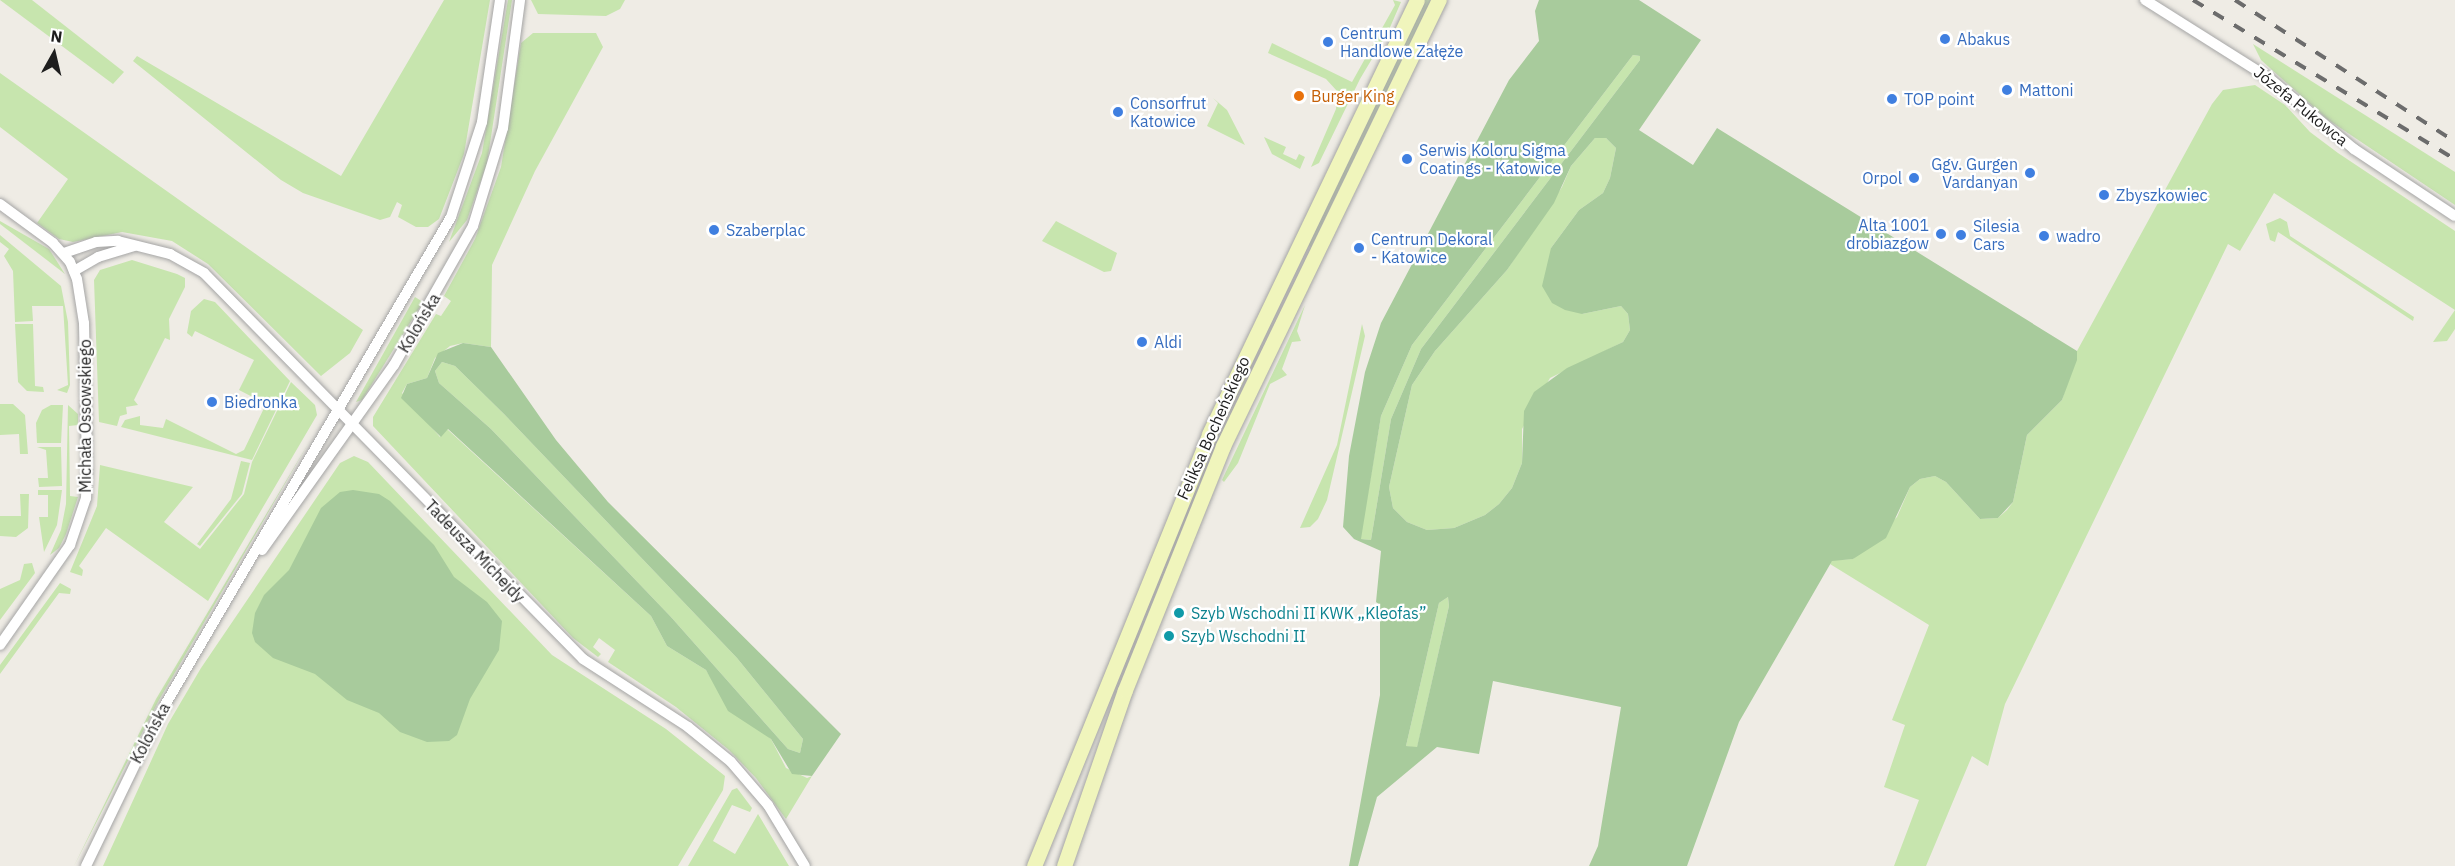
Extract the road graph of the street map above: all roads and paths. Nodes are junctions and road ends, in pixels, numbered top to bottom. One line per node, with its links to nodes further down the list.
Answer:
1 (500, 0): 11 (street, Kolońska)
2 (520, 0): 12 (street, Kolońska)
3 (1417, 0): 17 (main road, Feliksa Bocheńskiego)
4 (1439, 0): 18 (main road, Feliksa Bocheńskiego)
5 (2145, 0): 7 (street, Józefa Pukowca)
6 (0, 204): 9 (street)
7 (2455, 216)
8 (138, 245): 9 (street, Tadeusza Michejdy); 10 (street); 11 (street, Tadeusza Michejdy)
9 (64, 253): 10 (street, Michała Ossowskiego)
10 (74, 271): 14 (street, Michała Ossowskiego)
11 (339, 411): 12 (street, Tadeusza Michejdy); 13 (street, Kolońska)
12 (353, 426): 13 (street, Kolońska); 16 (street, Tadeusza Michejdy)
13 (223, 604): 15 (street, Kolońska)
14 (0, 645)
15 (86, 866)
16 (805, 866)
17 (1034, 866)
18 (1064, 866)

